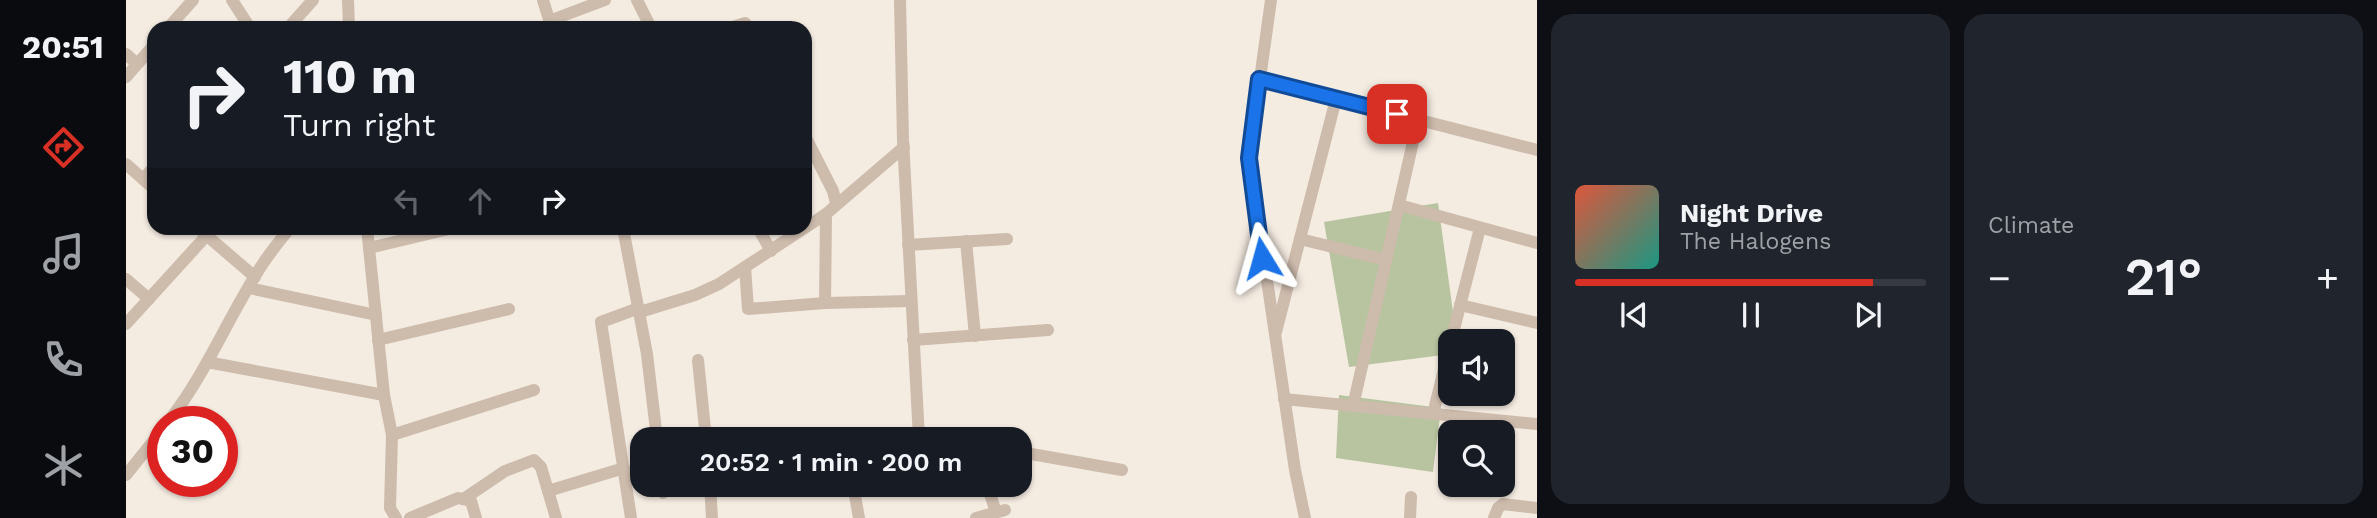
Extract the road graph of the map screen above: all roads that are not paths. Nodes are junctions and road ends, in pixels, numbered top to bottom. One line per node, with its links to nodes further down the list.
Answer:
1 (193, 0): 10 (street)
2 (232, 0): 11 (street)
3 (313, 0): 12 (street)
4 (348, 0): 13 (street)
5 (543, 0): 14 (street)
6 (605, 0): 15 (street)
7 (637, 0): 16 (street)
8 (900, 0): 24 (street)
9 (1270, 0): 21 (street)
10 (175, 21)
11 (246, 21)
12 (294, 21)
13 (349, 21)
14 (549, 21)
15 (559, 21)
16 (648, 21)
17 (147, 53): 19 (street)
18 (126, 54): 19 (street)
19 (137, 64): 20 (street)
20 (126, 77)
21 (1259, 79): 22 (street); 67 (street)
22 (1335, 99): 23 (street); 45 (street)
23 (1418, 120): 26 (street); 32 (street)
24 (904, 147): 31 (street); 48 (street)
25 (812, 150): 31 (street)
26 (1537, 150)
27 (126, 164): 29 (street)
28 (147, 175): 29 (street)
29 (143, 179): 30 (street)
30 (147, 183)
31 (836, 203): 33 (street)
32 (1399, 205): 35 (street); 51 (street)
33 (826, 214): 34 (street); 57 (street)
34 (812, 223)
35 (1480, 228): 47 (street); 58 (street)
36 (200, 235): 55 (street)
37 (207, 235): 54 (street)
38 (285, 235): 54 (street)
39 (367, 235): 49 (street)
40 (422, 235): 49 (street)
41 (624, 235): 60 (street)
42 (762, 235): 50 (street)
43 (795, 235): 50 (street)
44 (1007, 239): 46 (street)
45 (1300, 239): 51 (street); 67 (street)
46 (966, 241): 48 (street); 66 (street)
47 (1537, 243)
48 (908, 244): 56 (street)
49 (369, 247): 61 (street)
50 (771, 251): 52 (street)
51 (1386, 260): 77 (street)
52 (745, 267): 57 (street); 60 (street)
53 (126, 279): 55 (street)
54 (252, 282): 61 (street); 71 (street)
55 (149, 299): 63 (street)
56 (911, 301): 57 (street); 69 (street)
57 (825, 303)
58 (1460, 305): 62 (street); 64 (street)
59 (509, 309): 68 (street)
60 (640, 310): 80 (street); 86 (street)
61 (376, 315): 68 (street)
62 (1537, 323)
63 (126, 324)
64 (1454, 329)
65 (1048, 330): 66 (street)
66 (975, 335): 69 (street)
67 (1275, 337): 75 (street)
68 (378, 340): 74 (street)
69 (913, 340): 82 (street)
70 (698, 360): 81 (street)
71 (207, 362): 74 (street); 76 (street)
72 (534, 390): 83 (street)
73 (1438, 394): 78 (street)
74 (384, 395): 83 (street)
75 (1284, 399): 77 (street); 104 (street)
76 (181, 406)
77 (1353, 406): 78 (street)
78 (1433, 414): 79 (street)
79 (1537, 424)
80 (655, 427)
81 (705, 427)
82 (917, 427)
83 (392, 435): 96 (street)
84 (147, 449): 88 (street)
85 (1032, 454): 87 (street)
86 (624, 468): 89 (street); 100 (street)
87 (1122, 470)
88 (126, 475)
89 (548, 491): 94 (street); 99 (street)
90 (1411, 496): 105 (street)
91 (711, 497): 101 (street)
92 (855, 497): 102 (street)
93 (993, 497): 103 (street)
94 (465, 498): 97 (street); 98 (street)
95 (1537, 508): 106 (street)
96 (396, 518)
97 (410, 518)
98 (476, 518)
99 (556, 518)
100 (631, 518)
101 (712, 518)
102 (859, 518)
103 (976, 518)
104 (1305, 518)
105 (1410, 518)
106 (1494, 518)

